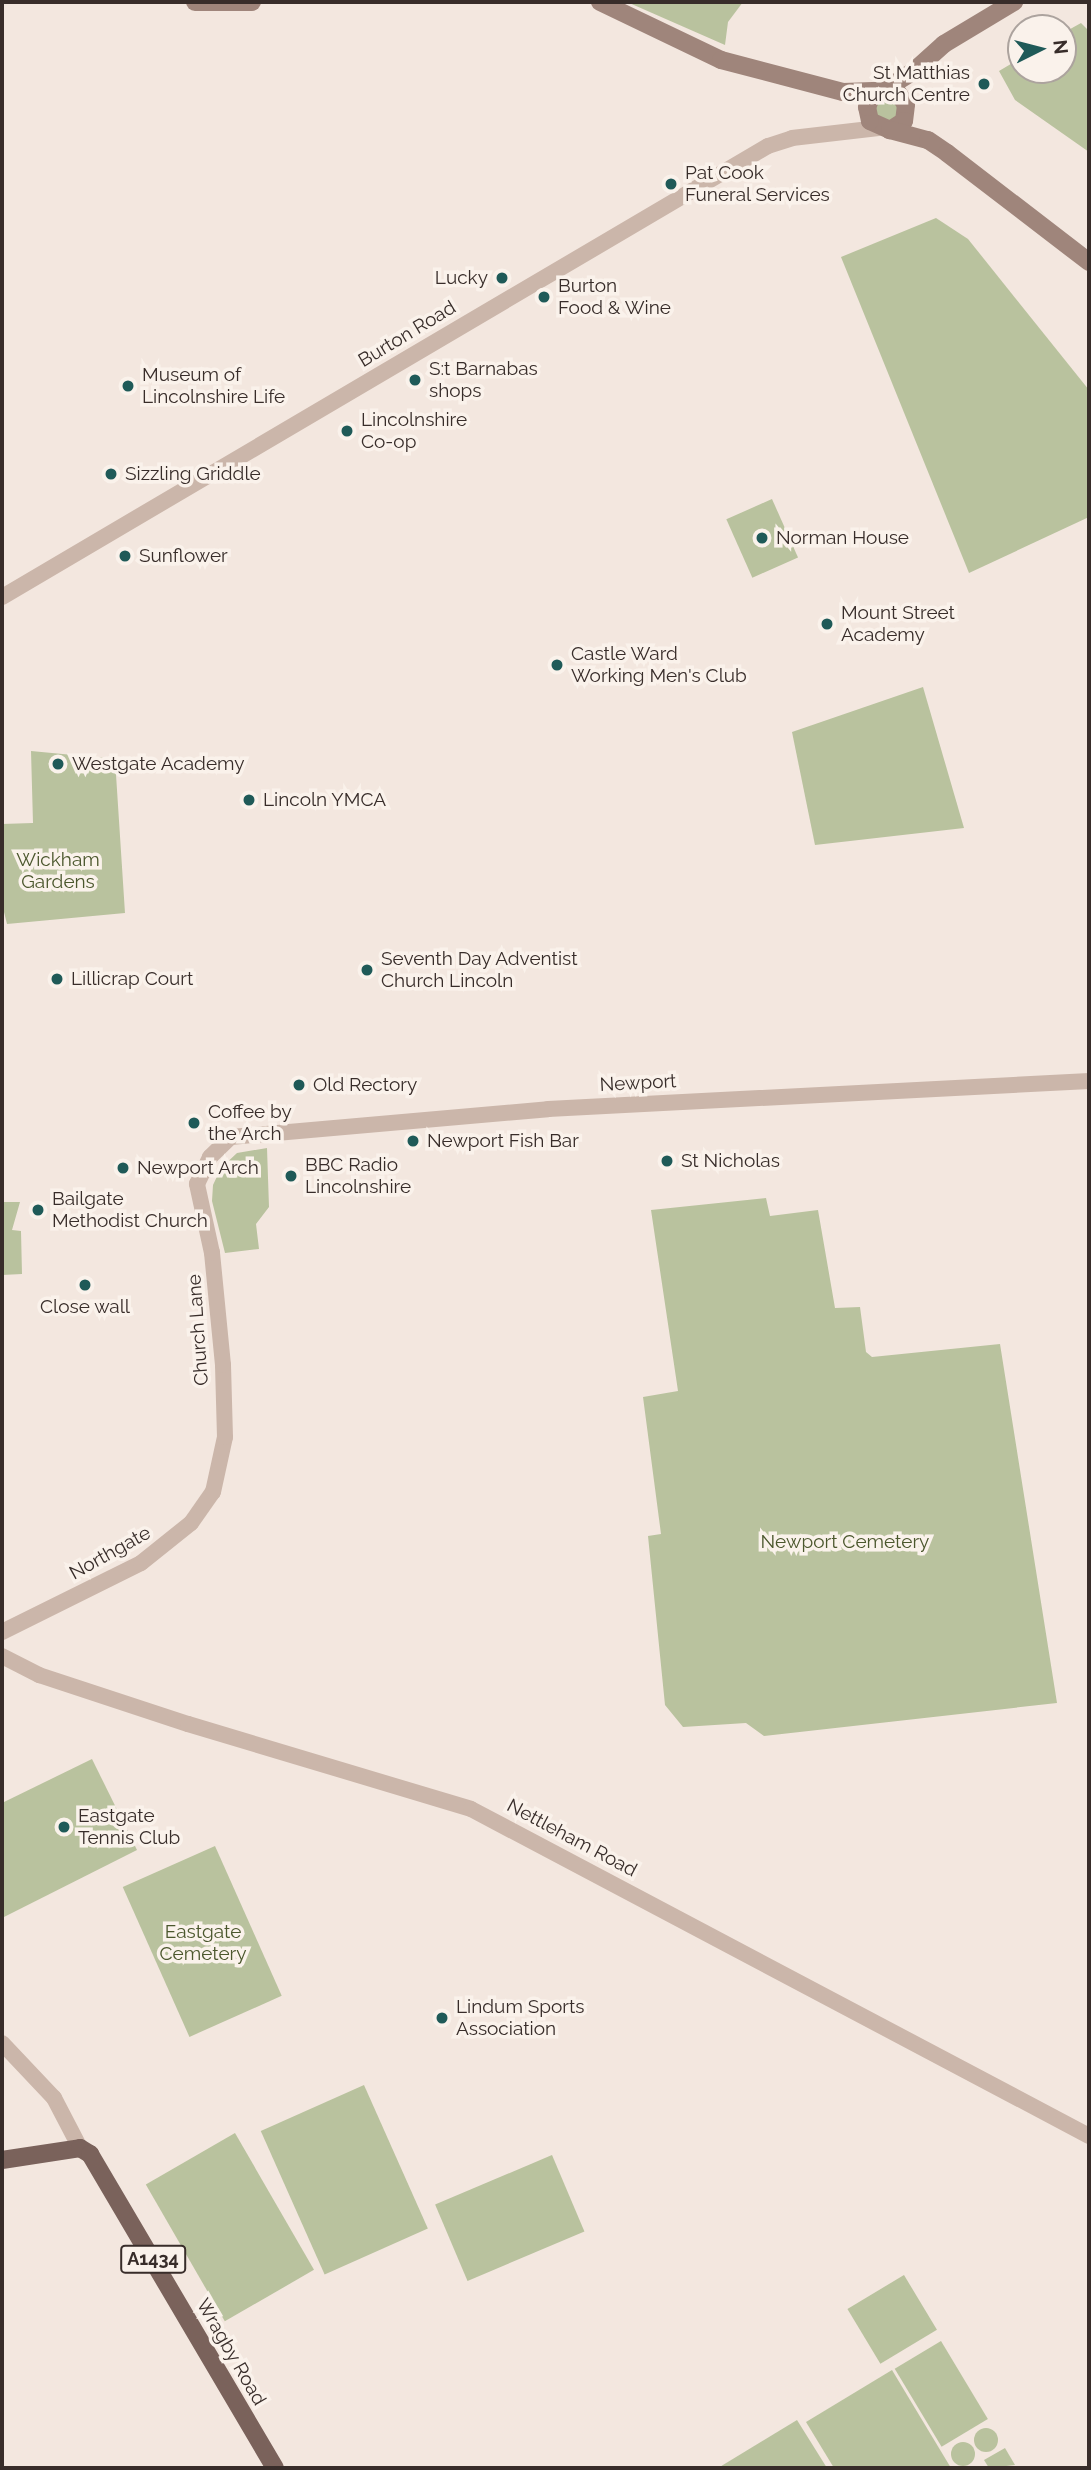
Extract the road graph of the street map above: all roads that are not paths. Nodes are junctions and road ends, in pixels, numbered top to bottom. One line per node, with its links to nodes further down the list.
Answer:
1 (195, 2): 2 (main road)
2 (252, 2)
3 (600, 2): 7 (main road)
4 (1014, 2): 5 (main road)
5 (914, 71): 6 (main road); 8 (main road)
6 (882, 91): 7 (main road); 8 (main road); 9 (main road)
7 (843, 92): 9 (main road)
8 (907, 108): 9 (main road); 10 (main road)
9 (876, 122): 10 (main road); 12 (street, Burton Road)
10 (928, 140): 11 (main road)
11 (1089, 262)
12 (2, 597)
13 (1089, 1081): 14 (street, Newport)
14 (203, 1167): 15 (street, Church Lane)
15 (213, 1492): 16 (street, Northgate)
16 (4, 1627)
17 (2, 1656): 19 (street, Nettleham Road)
18 (2, 2043): 20 (street)
19 (1089, 2136)
20 (80, 2148): 21 (main road); 22 (main road, Wragby Road / A1434)
21 (2, 2160)
22 (275, 2468)

